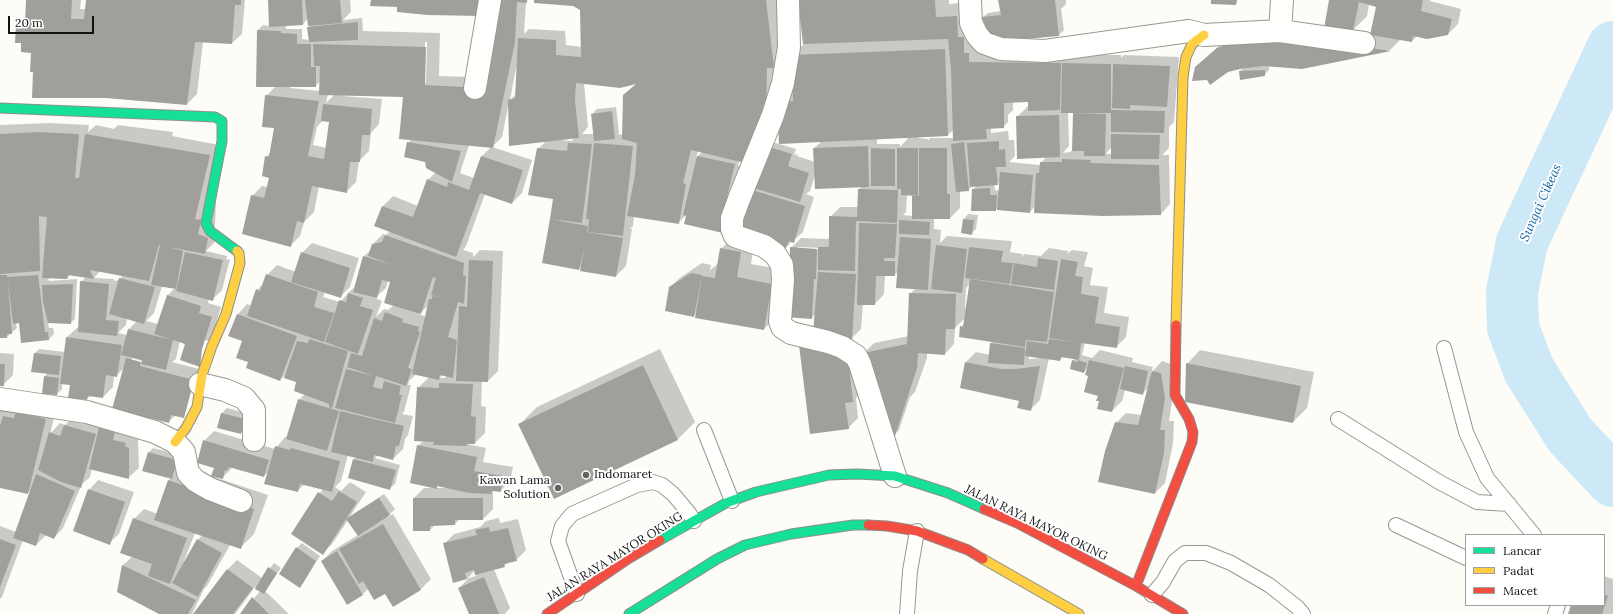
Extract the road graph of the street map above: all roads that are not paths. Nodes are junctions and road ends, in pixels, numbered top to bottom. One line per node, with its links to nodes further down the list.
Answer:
1 (490, 0): 8 (street)
2 (788, 0): 17 (street)
3 (970, 0): 6 (street)
4 (1282, 0): 5 (street)
5 (1280, 31): 6 (street); 7 (street)
6 (1204, 35): 26 (main road)
7 (1364, 43)
8 (475, 88)
9 (0, 108): 11 (main road)
10 (1444, 348): 20 (lane)
11 (200, 384): 15 (street); 16 (main road)
12 (0, 399): 16 (street)
13 (1338, 419): 20 (lane)
14 (704, 430): 19 (lane)
15 (254, 440)
16 (175, 442): 18 (street)
17 (895, 476): 19 (main road, JALAN RAYA MAYOR OKING); 26 (main road, JALAN RAYA MAYOR OKING)
18 (241, 501)
19 (732, 501): 21 (main road, JALAN RAYA MAYOR OKING)
20 (1509, 504): 24 (lane)
21 (694, 521): 27 (main road, JALAN RAYA MAYOR OKING); 27 (lane)
22 (1396, 525): 25 (lane)
23 (916, 531): 30 (main road); 31 (lane); 32 (main road)
24 (1533, 534)
25 (1465, 558)
26 (1136, 586): 28 (main road, JALAN RAYA MAYOR OKING)
27 (577, 594): 29 (main road, JALAN RAYA MAYOR OKING)
28 (1152, 595): 33 (main road, JALAN RAYA MAYOR OKING); 34 (lane)
29 (547, 614)
30 (629, 614)
31 (907, 614)
32 (1079, 614)
33 (1183, 614)
34 (1303, 614)

